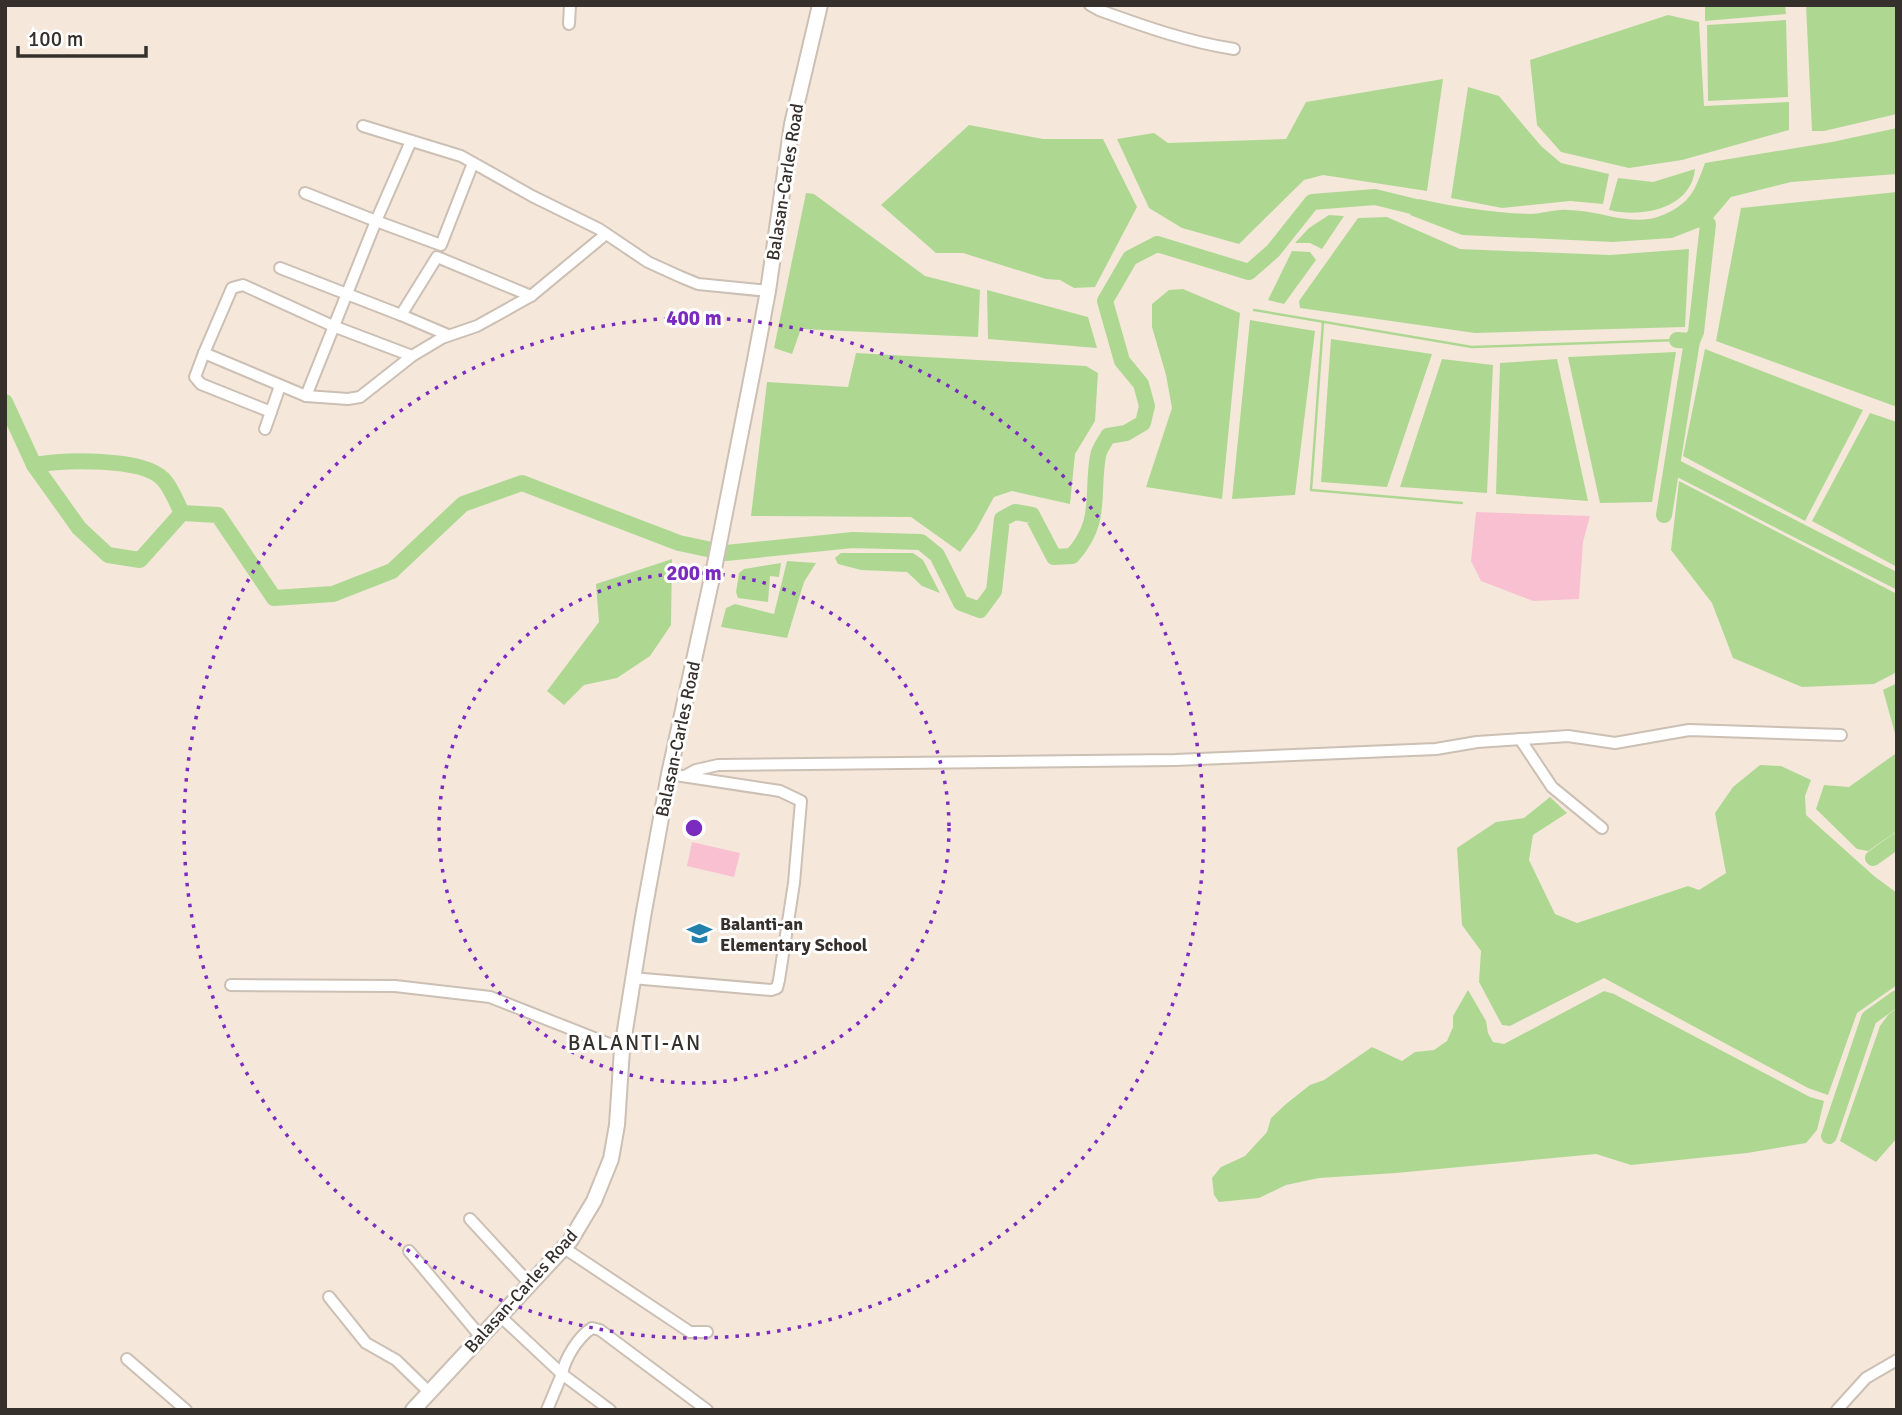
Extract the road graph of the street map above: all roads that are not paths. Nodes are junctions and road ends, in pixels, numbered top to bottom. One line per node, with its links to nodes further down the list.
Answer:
1 (570, 5): 4 (street)
2 (820, 5): 15 (main road, Balasan-Carles Road)
3 (1090, 5): 5 (street)
4 (569, 24)
5 (1234, 49)
6 (363, 126): 7 (street)
7 (411, 141): 8 (street); 10 (street)
8 (474, 163): 11 (street); 12 (street)
9 (305, 193): 10 (street)
10 (376, 221): 12 (street); 16 (street)
11 (606, 234): 15 (street); 17 (street)
12 (441, 245): 13 (street)
13 (437, 257): 17 (street); 18 (street)
14 (280, 268): 16 (street)
15 (768, 291): 29 (main road, Balasan-Carles Road)
16 (347, 294): 18 (street); 19 (street)
17 (531, 296): 20 (street)
18 (401, 315): 20 (street)
19 (333, 326): 21 (street); 22 (street); 24 (street)
20 (448, 335): 22 (street)
21 (204, 353): 23 (street); 25 (street)
22 (412, 356): 24 (street)
23 (280, 386): 24 (street); 25 (street)
24 (306, 396)
25 (271, 412): 26 (street)
26 (265, 429)
27 (1841, 735): 28 (street)
28 (1520, 739): 30 (street); 31 (street)
29 (669, 774): 30 (street); 32 (main road, Balasan-Carles Road)
30 (685, 776): 32 (street)
31 (1602, 828)
32 (632, 978): 34 (main road, Balasan-Carles Road)
33 (231, 985): 34 (street)
34 (622, 1049): 36 (main road, Balasan-Carles Road)
35 (470, 1219): 38 (street)
36 (564, 1248): 38 (main road, Balasan-Carles Road); 41 (street)
37 (410, 1251): 42 (street)
38 (530, 1284): 40 (main road, Balasan-Carles Road)
39 (329, 1297): 46 (street)
40 (500, 1317): 42 (main road, Balasan-Carles Road); 45 (street)
41 (707, 1332)
42 (481, 1337): 46 (main road, Balasan-Carles Road)
43 (127, 1359): 47 (street)
44 (1897, 1360): 52 (street)
45 (562, 1374): 49 (street); 50 (street); 51 (street)
46 (429, 1392): 48 (main road, Balasan-Carles Road)
47 (187, 1410)
48 (414, 1410)
49 (547, 1410)
50 (610, 1410)
51 (707, 1410)
52 (1837, 1410)

